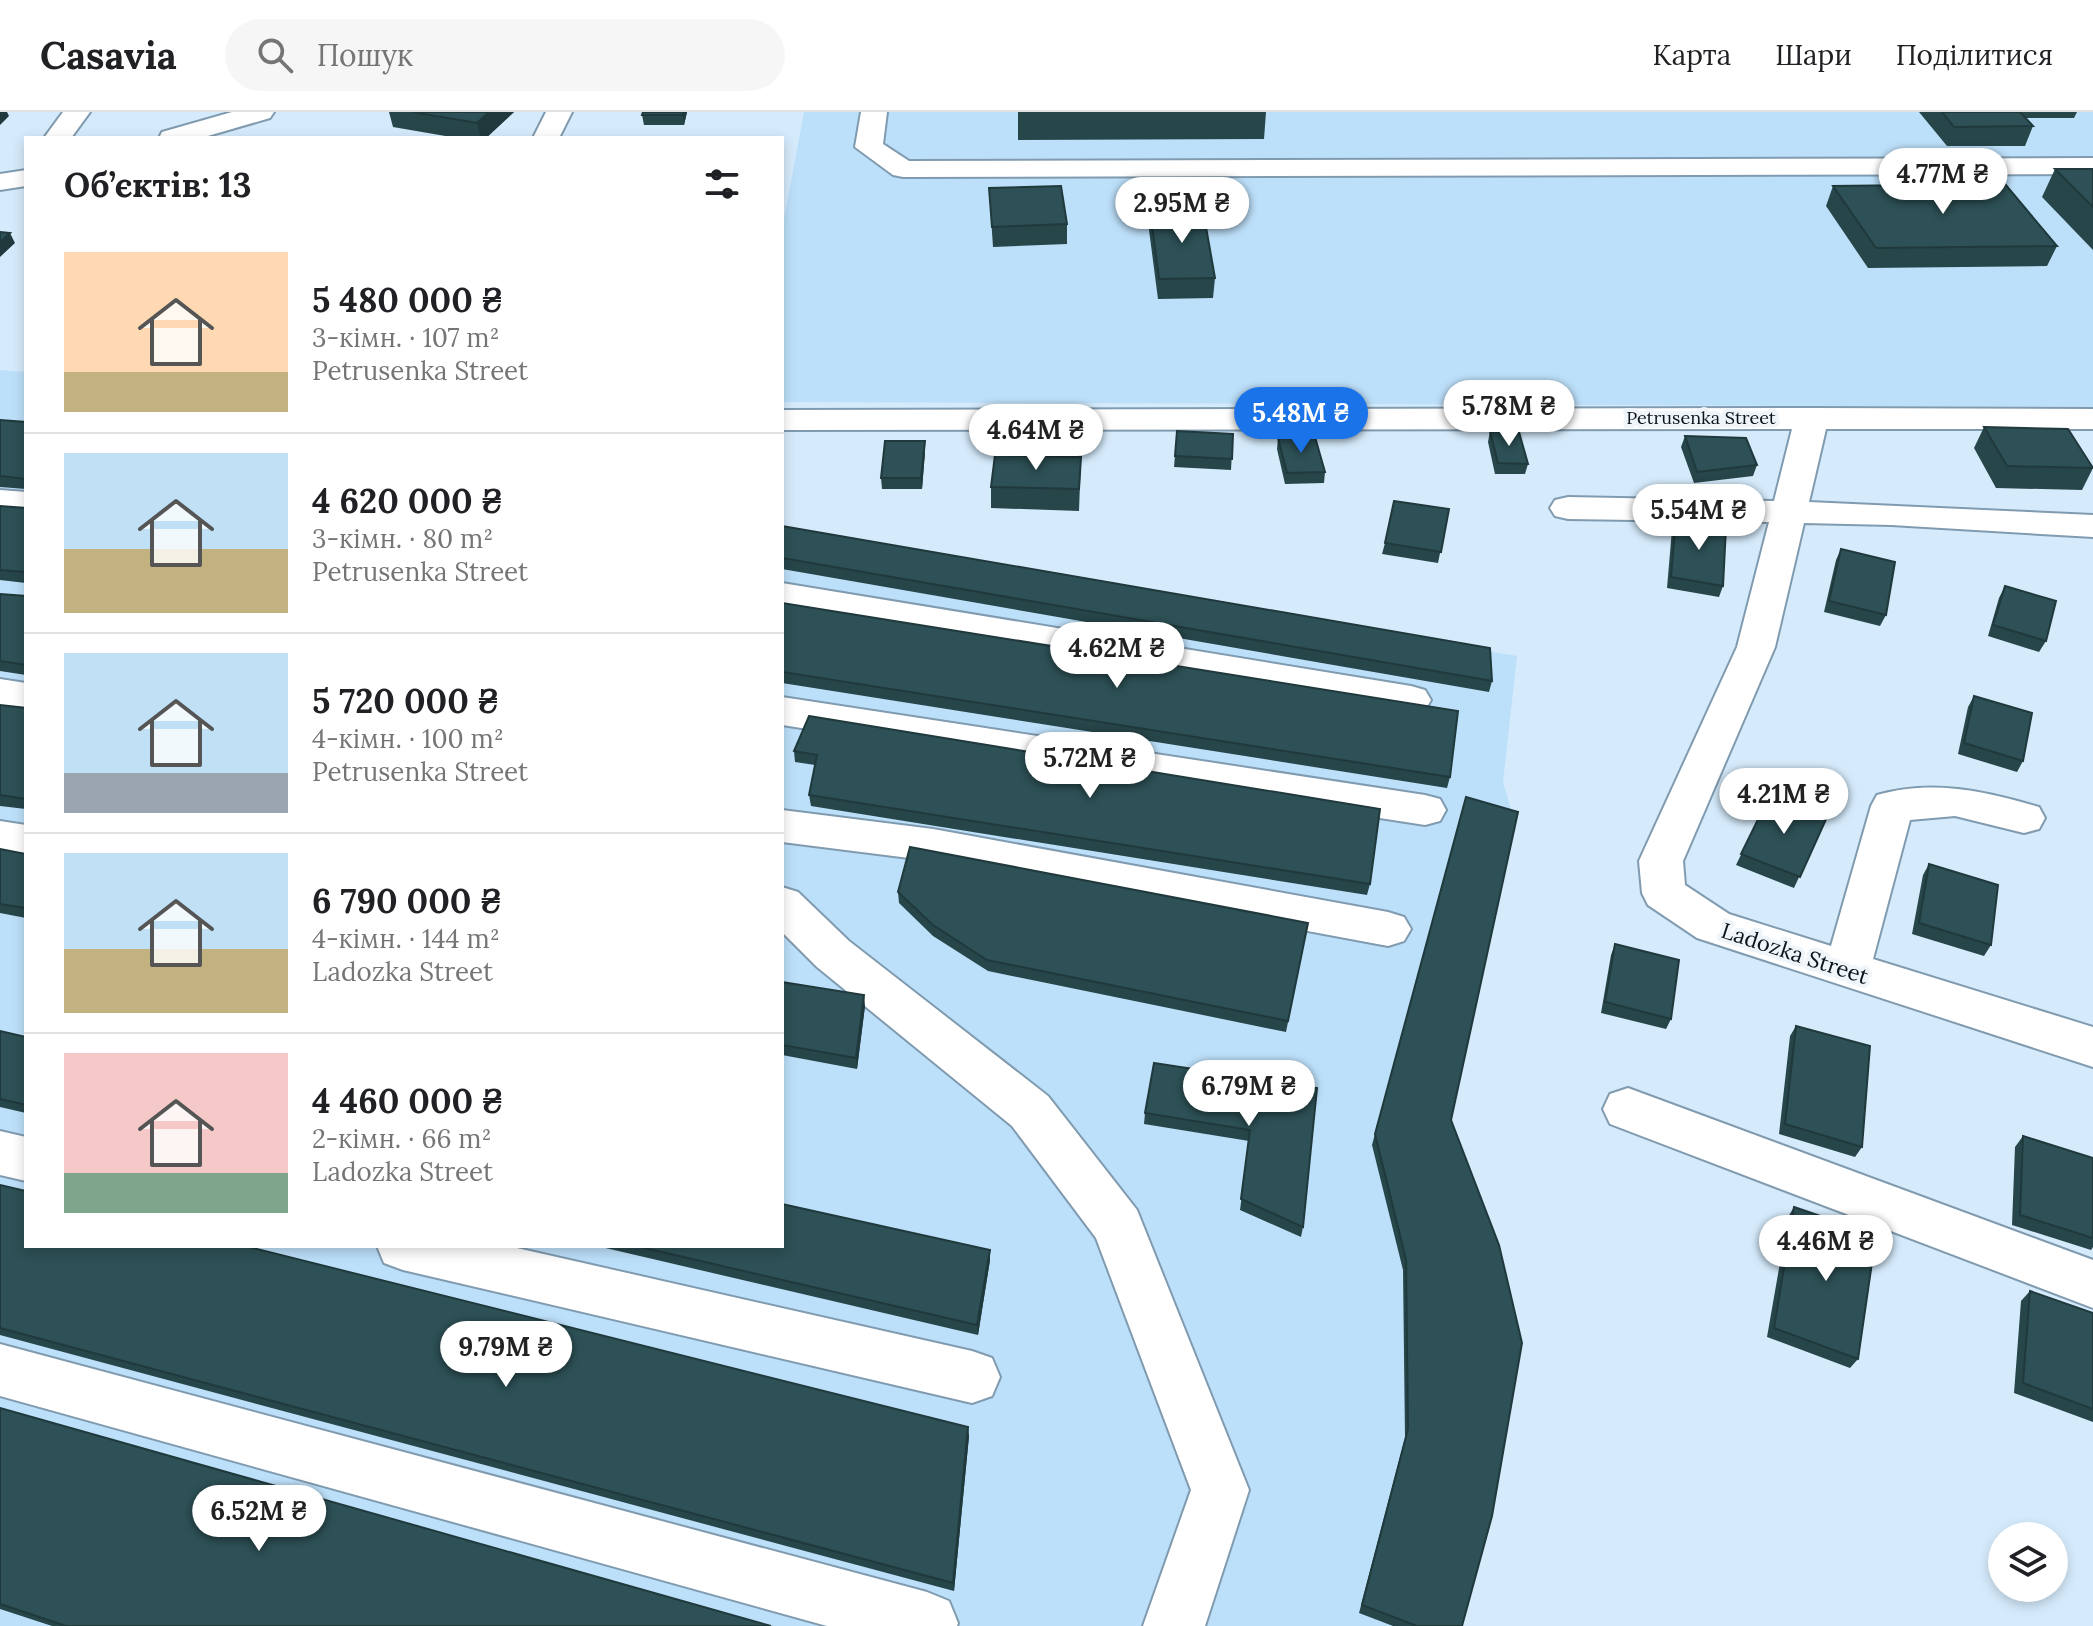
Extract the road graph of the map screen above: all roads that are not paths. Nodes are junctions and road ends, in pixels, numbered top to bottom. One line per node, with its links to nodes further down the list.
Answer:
1 (77, 112): 5 (street)
2 (261, 112): 6 (street)
3 (559, 112): 7 (street)
4 (874, 112): 8 (street)
5 (59, 136)
6 (179, 136)
7 (547, 136)
8 (2093, 166)
9 (24, 178): 10 (street)
10 (0, 182)
11 (1812, 418): 12 (street, Petrusenka Street); 13 (street, Petrusenka Street); 17 (street, Ladozka Street)
12 (2093, 419)
13 (784, 420)
14 (0, 501): 15 (street)
15 (24, 503)
16 (1568, 508): 17 (street)
17 (1789, 512): 18 (street); 31 (street, Ladozka Street)
18 (2093, 526)
19 (784, 595): 22 (street)
20 (0, 692): 21 (street)
21 (24, 696)
22 (1411, 700)
23 (784, 711): 24 (street)
24 (1425, 810)
25 (2024, 818): 31 (street)
26 (784, 826): 30 (street)
27 (0, 837): 28 (street)
28 (24, 841)
29 (791, 922): 41 (street)
30 (1388, 929)
31 (1847, 971): 32 (street, Ladozka Street)
32 (2093, 1047)
33 (1628, 1109): 37 (street)
34 (0, 1153): 35 (street)
35 (24, 1159)
36 (412, 1248): 39 (street)
37 (2093, 1284)
38 (0, 1370): 40 (street)
39 (972, 1377)
40 (927, 1623)
41 (1174, 1626)

